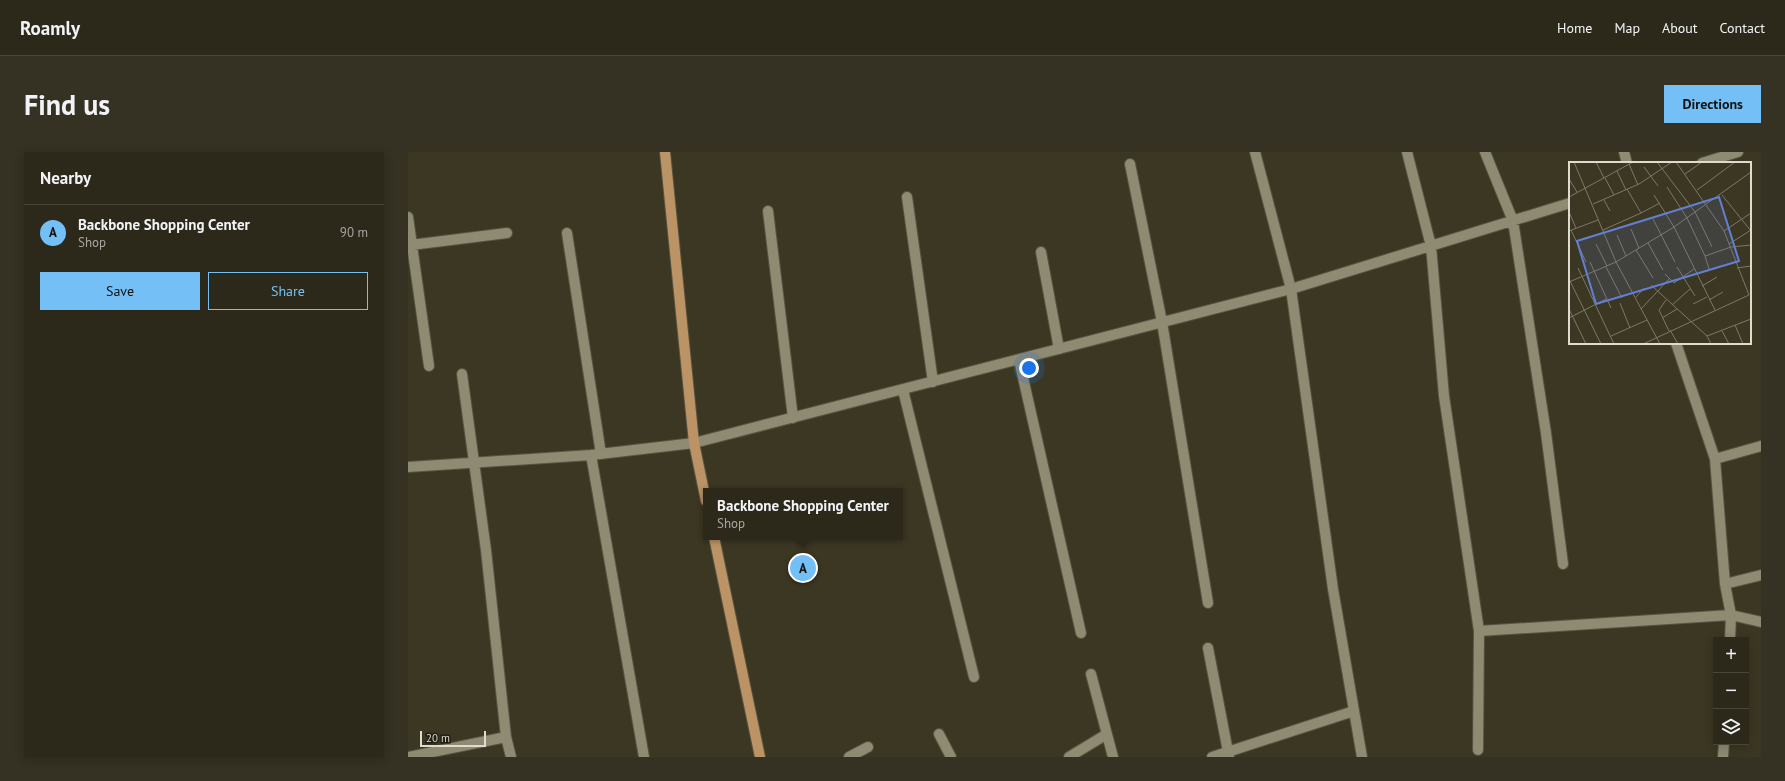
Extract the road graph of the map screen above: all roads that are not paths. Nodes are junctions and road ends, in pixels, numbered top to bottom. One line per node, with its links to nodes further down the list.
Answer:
1 (665, 152): 30 (main road)
2 (1256, 152): 20 (street)
3 (1407, 152): 18 (street)
4 (1485, 152): 14 (street)
5 (1624, 152): 7 (street)
6 (1738, 152): 8 (street)
7 (1627, 162)
8 (1705, 162)
9 (1130, 164): 21 (street)
10 (907, 197): 27 (street)
11 (1569, 203): 14 (street)
12 (768, 211): 29 (street)
13 (408, 217): 17 (street)
14 (1513, 221): 18 (street); 38 (street)
15 (507, 233): 17 (street)
16 (567, 233): 32 (street)
17 (411, 245): 25 (street)
18 (1431, 246): 20 (street); 44 (street)
19 (1040, 252): 23 (street)
20 (1291, 289): 21 (street); 50 (street)
21 (1162, 322): 23 (street); 41 (street)
22 (1676, 344): 33 (street)
23 (1059, 349): 24 (street)
24 (1019, 360): 27 (street); 45 (street)
25 (429, 366)
26 (462, 374): 34 (street)
27 (933, 382): 28 (street)
28 (902, 390): 29 (street); 49 (street)
29 (792, 418): 30 (street)
30 (694, 443): 32 (street); 36 (main road)
31 (1761, 446): 33 (street)
32 (596, 455): 34 (street); 60 (street)
33 (1715, 459): 40 (street)
34 (474, 463): 35 (street); 53 (street)
35 (408, 467)
36 (703, 488)
37 (715, 540): 61 (main road)
38 (1563, 564)
39 (1761, 575): 40 (street)
40 (1725, 584): 42 (street)
41 (1208, 603)
42 (1731, 615): 43 (street); 44 (street); 46 (street)
43 (1761, 622)
44 (1479, 631): 56 (street)
45 (1081, 633)
46 (1730, 637)
47 (1208, 648): 57 (street)
48 (1091, 674): 52 (street)
49 (974, 677)
50 (1354, 711): 57 (street); 67 (street)
51 (939, 734): 63 (street)
52 (1107, 734): 64 (street); 65 (street)
53 (506, 737): 58 (street); 59 (street)
54 (1724, 745): 68 (street)
55 (868, 747): 62 (street)
56 (1478, 750)
57 (1228, 755): 66 (street)
58 (408, 757)
59 (511, 757)
60 (644, 757)
61 (760, 757)
62 (849, 757)
63 (951, 757)
64 (1069, 757)
65 (1113, 757)
66 (1212, 757)
67 (1362, 757)
68 (1723, 757)

